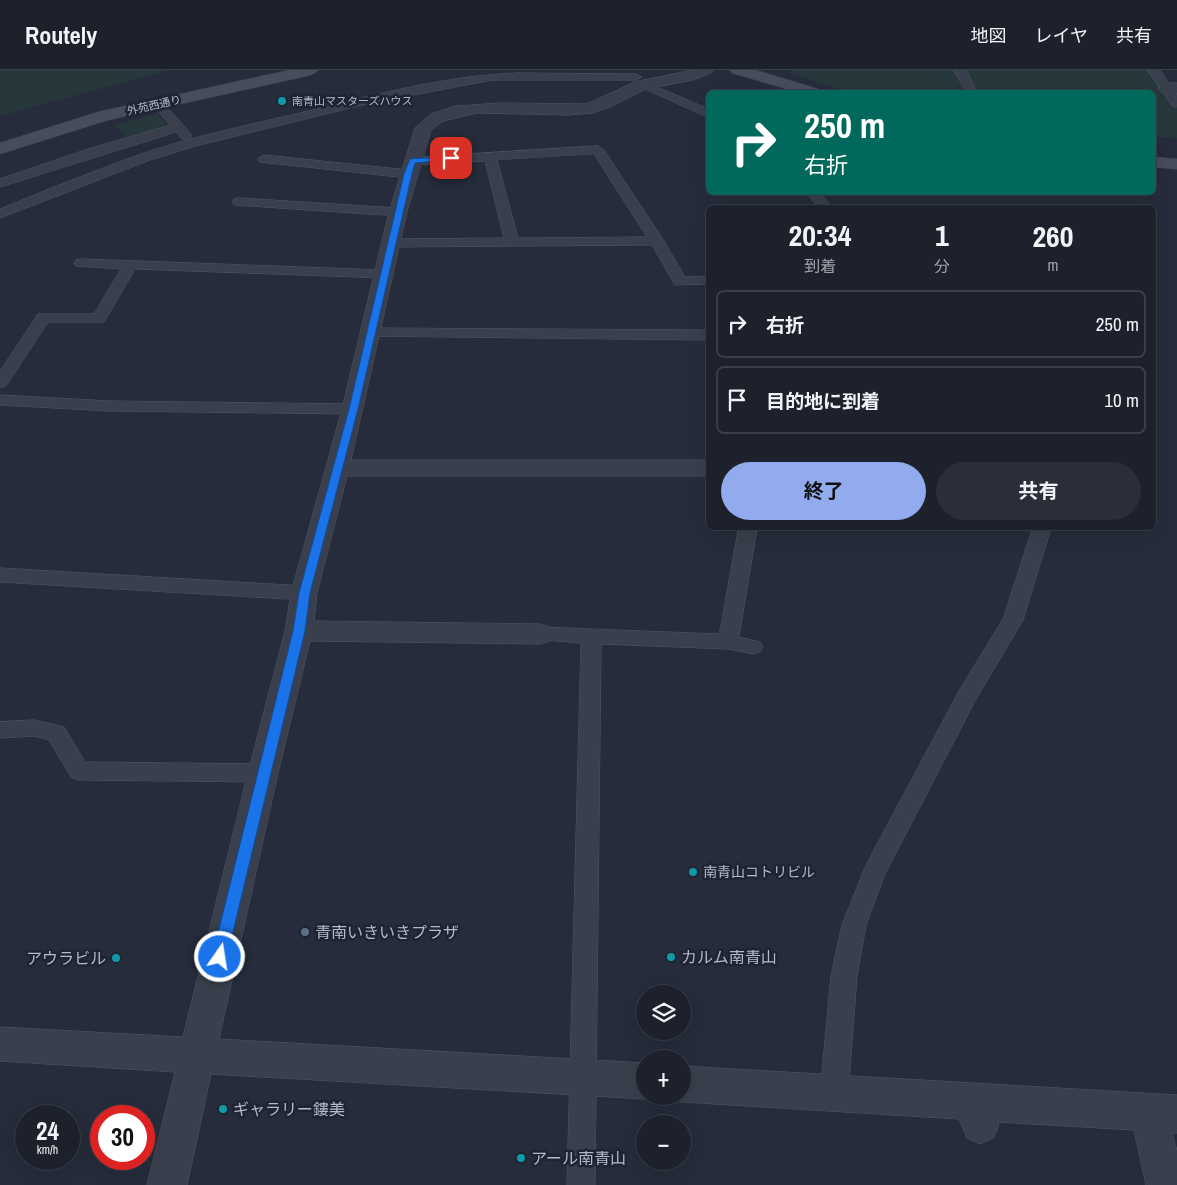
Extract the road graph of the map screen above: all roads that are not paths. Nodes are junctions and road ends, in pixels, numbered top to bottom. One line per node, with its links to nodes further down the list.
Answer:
1 (263, 70): 15 (main road, 外苑西通り)
2 (311, 70): 11 (main road, 外苑西通り)
3 (738, 70): 9 (main road)
4 (960, 70): 10 (lane)
5 (1154, 70): 8 (lane)
6 (698, 71): 7 (street)
7 (638, 80): 13 (lane); 16 (lane); 22 (street)
8 (1172, 88): 12 (lane)
9 (805, 90)
10 (971, 90)
11 (157, 103): 14 (lane); 17 (main road, 外苑西通り)
12 (1177, 103)
13 (706, 113)
14 (178, 127): 16 (lane); 23 (lane)
15 (0, 136)
16 (192, 143): 28 (lane)
17 (0, 149)
18 (490, 156): 22 (lane); 29 (lane); 30 (lane)
19 (264, 159): 22 (lane)
20 (1156, 162): 21 (main road)
21 (1177, 164)
22 (410, 167): 27 (street)
23 (0, 183)
24 (815, 195): 26 (lane)
25 (239, 202): 27 (lane)
26 (824, 205)
27 (398, 212): 31 (street)
28 (0, 214)
29 (656, 241): 30 (lane); 35 (lane)
30 (512, 242): 31 (lane)
31 (391, 243): 34 (street)
32 (81, 263): 33 (lane)
33 (130, 265): 34 (lane); 38 (lane)
34 (384, 274): 36 (street)
35 (706, 280)
36 (369, 333): 37 (lane); 40 (street)
37 (706, 336)
38 (0, 383)
39 (0, 400): 40 (lane)
40 (353, 409): 41 (street)
41 (338, 468): 42 (street); 46 (street)
42 (706, 468)
43 (748, 530): 50 (lane)
44 (1041, 530): 59 (lane)
45 (0, 575): 46 (lane)
46 (304, 593): 47 (street)
47 (299, 631): 48 (street); 53 (street)
48 (540, 634): 49 (lane)
49 (591, 635): 50 (lane); 56 (lane)
50 (728, 642): 51 (lane)
51 (753, 647)
52 (0, 730): 53 (lane)
53 (263, 773): 55 (street)
54 (0, 1044): 55 (street)
55 (196, 1056): 56 (street); 61 (street)
56 (583, 1077): 57 (street); 62 (lane)
57 (636, 1080)
58 (691, 1085): 59 (street)
59 (834, 1094): 60 (street)
60 (1162, 1112): 63 (street)
61 (167, 1185)
62 (582, 1185)
63 (1166, 1185)

